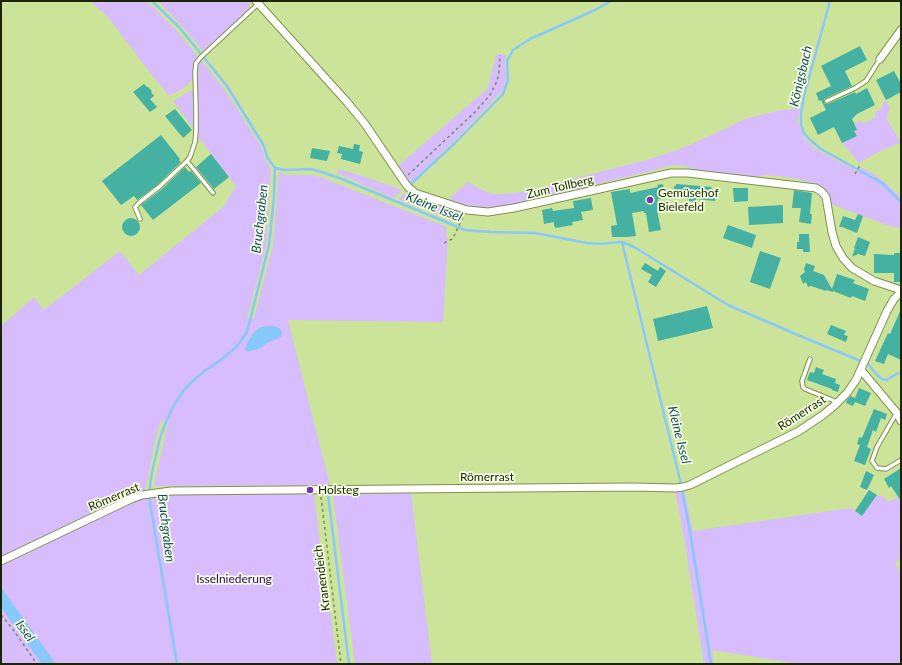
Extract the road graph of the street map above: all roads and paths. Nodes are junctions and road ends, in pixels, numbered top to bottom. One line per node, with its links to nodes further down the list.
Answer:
1 (257, 3): 6 (lane); 9 (street, Zum Tollberg)
2 (901, 30): 4 (street)
3 (500, 55): 9 (path)
4 (880, 59): 5 (lane)
5 (827, 101)
6 (186, 160): 10 (lane); 11 (lane)
7 (859, 166): 8 (path)
8 (855, 174)
9 (403, 180): 14 (street, Zum Tollberg)
10 (213, 193)
11 (140, 218)
12 (460, 224): 13 (path)
13 (444, 243)
14 (901, 291): 16 (street, Römerrast)
15 (810, 359): 17 (lane)
16 (863, 365): 17 (street, Römerrast); 18 (street)
17 (838, 402): 21 (street, Römerrast)
18 (896, 413): 19 (street); 20 (lane)
19 (901, 421)
20 (901, 460)
21 (320, 490): 22 (street, Römerrast); 25 (path, Kranendeich)
22 (1, 561)
23 (1, 615): 24 (path)
24 (37, 664)
25 (341, 664)

